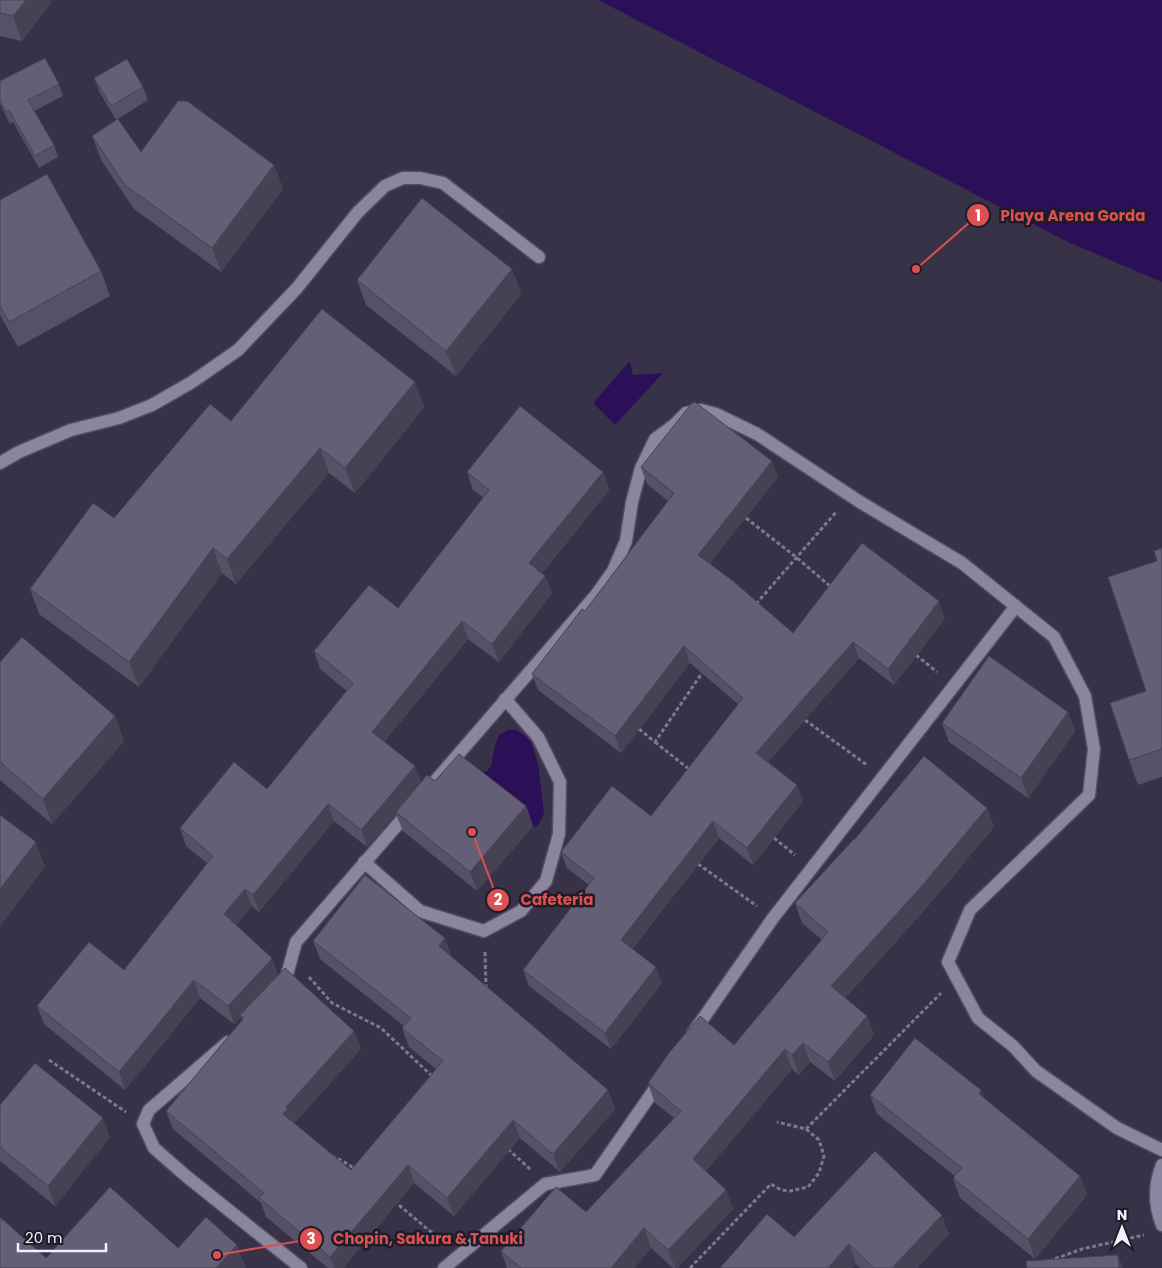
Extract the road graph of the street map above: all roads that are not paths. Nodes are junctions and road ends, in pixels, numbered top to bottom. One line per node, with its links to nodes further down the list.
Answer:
1 (539, 256): 2 (lane)
2 (0, 463)
3 (1016, 606): 4 (lane); 8 (lane); 10 (lane)
4 (505, 699): 5 (lane); 5 (lane)
5 (364, 862): 6 (lane)
6 (272, 995)
7 (234, 1035): 13 (lane)
8 (684, 1046)
9 (667, 1071): 14 (lane)
10 (1162, 1150)
11 (1162, 1165): 12 (lane)
12 (1162, 1225)
13 (301, 1268)
14 (444, 1268)

